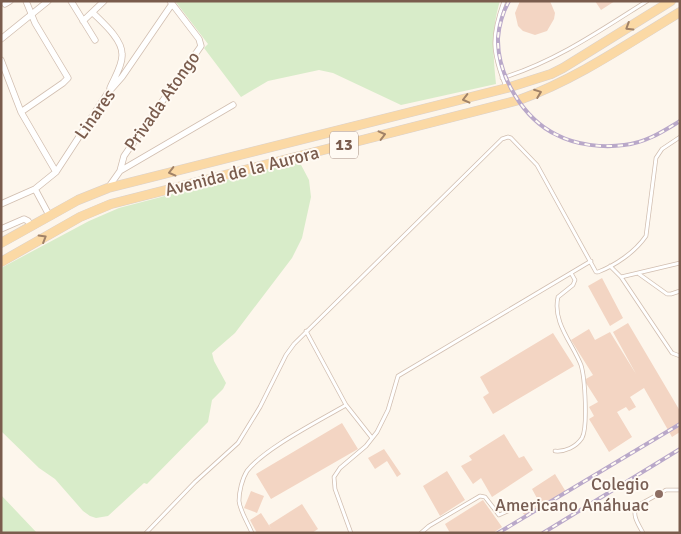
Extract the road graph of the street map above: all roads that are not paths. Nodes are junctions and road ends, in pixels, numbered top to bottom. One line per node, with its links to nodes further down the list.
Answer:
1 (26, 1): 11 (street)
2 (48, 1): 11 (street)
3 (71, 1): 12 (street)
4 (104, 1): 9 (street)
5 (504, 1): 16 (lane)
6 (647, 1): 16 (lane)
7 (671, 1): 17 (main road, Avenida de la Aurora / 13, one-way to 17)
8 (171, 3): 18 (street, Linares); 22 (street, Privada Atongo)
9 (93, 12): 12 (street); 18 (street)
10 (680, 12): 31 (main road, Avenida de la Aurora / 13, one-way to 10)
11 (32, 16): 13 (street); 20 (street)
12 (83, 22): 14 (street)
13 (1, 39)
14 (95, 40)
15 (1, 60): 20 (street)
16 (502, 78): 17 (lane)
17 (507, 88): 24 (main road, Avenida de la Aurora / 13, one-way to 24)
18 (107, 94): 23 (street, Linares)
19 (234, 105): 22 (street)
20 (21, 112): 23 (street)
21 (680, 137): 35 (lane)
22 (120, 171): 24 (street, Privada Atongo)
23 (56, 172): 25 (street, Linares)
24 (108, 188): 27 (main road, Avenida de la Aurora / 13)
25 (34, 189): 26 (street, Linares); 27 (street)
26 (1, 204)
27 (49, 215): 28 (main road, Avenida de la Aurora / 13)
28 (31, 226): 29 (street); 30 (main road, Avenida de la Aurora / 13)
29 (1, 229)
30 (4, 241): 31 (main road)
31 (15, 254): 33 (main road, Avenida de la Aurora / 13)
32 (591, 260): 35 (lane); 36 (lane); 40 (lane)
33 (1, 262)
34 (680, 264): 37 (lane)
35 (610, 266): 38 (lane)
36 (571, 273): 43 (lane); 44 (lane)
37 (639, 274): 38 (lane); 39 (lane)
38 (621, 277): 41 (lane)
39 (680, 291)
40 (306, 331): 42 (lane); 47 (lane)
41 (680, 356)
42 (346, 405): 43 (lane); 48 (lane)
43 (372, 438): 49 (lane)
44 (555, 451)
45 (680, 490): 51 (lane)
46 (508, 511): 50 (lane)
47 (146, 533)
48 (252, 533)
49 (351, 533)
50 (421, 533)
51 (643, 533)

